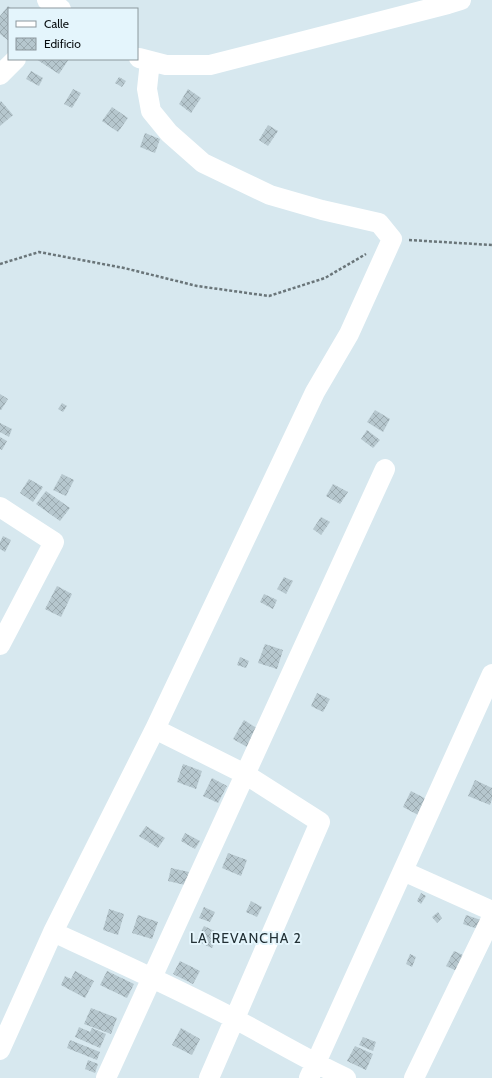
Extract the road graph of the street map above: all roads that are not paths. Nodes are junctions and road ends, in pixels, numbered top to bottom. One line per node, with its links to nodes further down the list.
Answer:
1 (47, 0): 3 (street)
2 (461, 0): 5 (street)
3 (59, 8)
4 (15, 60): 6 (street)
5 (144, 60): 11 (street)
6 (0, 75)
7 (385, 469): 12 (street)
8 (0, 507): 9 (street)
9 (0, 645)
10 (492, 674): 13 (street)
11 (155, 729): 12 (street); 16 (street)
12 (245, 774): 17 (street); 18 (street)
13 (403, 872): 14 (street); 20 (street)
14 (492, 911)
15 (492, 917): 24 (street)
16 (53, 932): 17 (street); 19 (street)
17 (152, 977): 18 (street); 21 (street)
18 (235, 1019): 20 (street); 22 (street)
19 (0, 1050)
20 (312, 1071): 23 (street)
21 (106, 1078)
22 (209, 1078)
23 (346, 1078)
24 (414, 1078)

